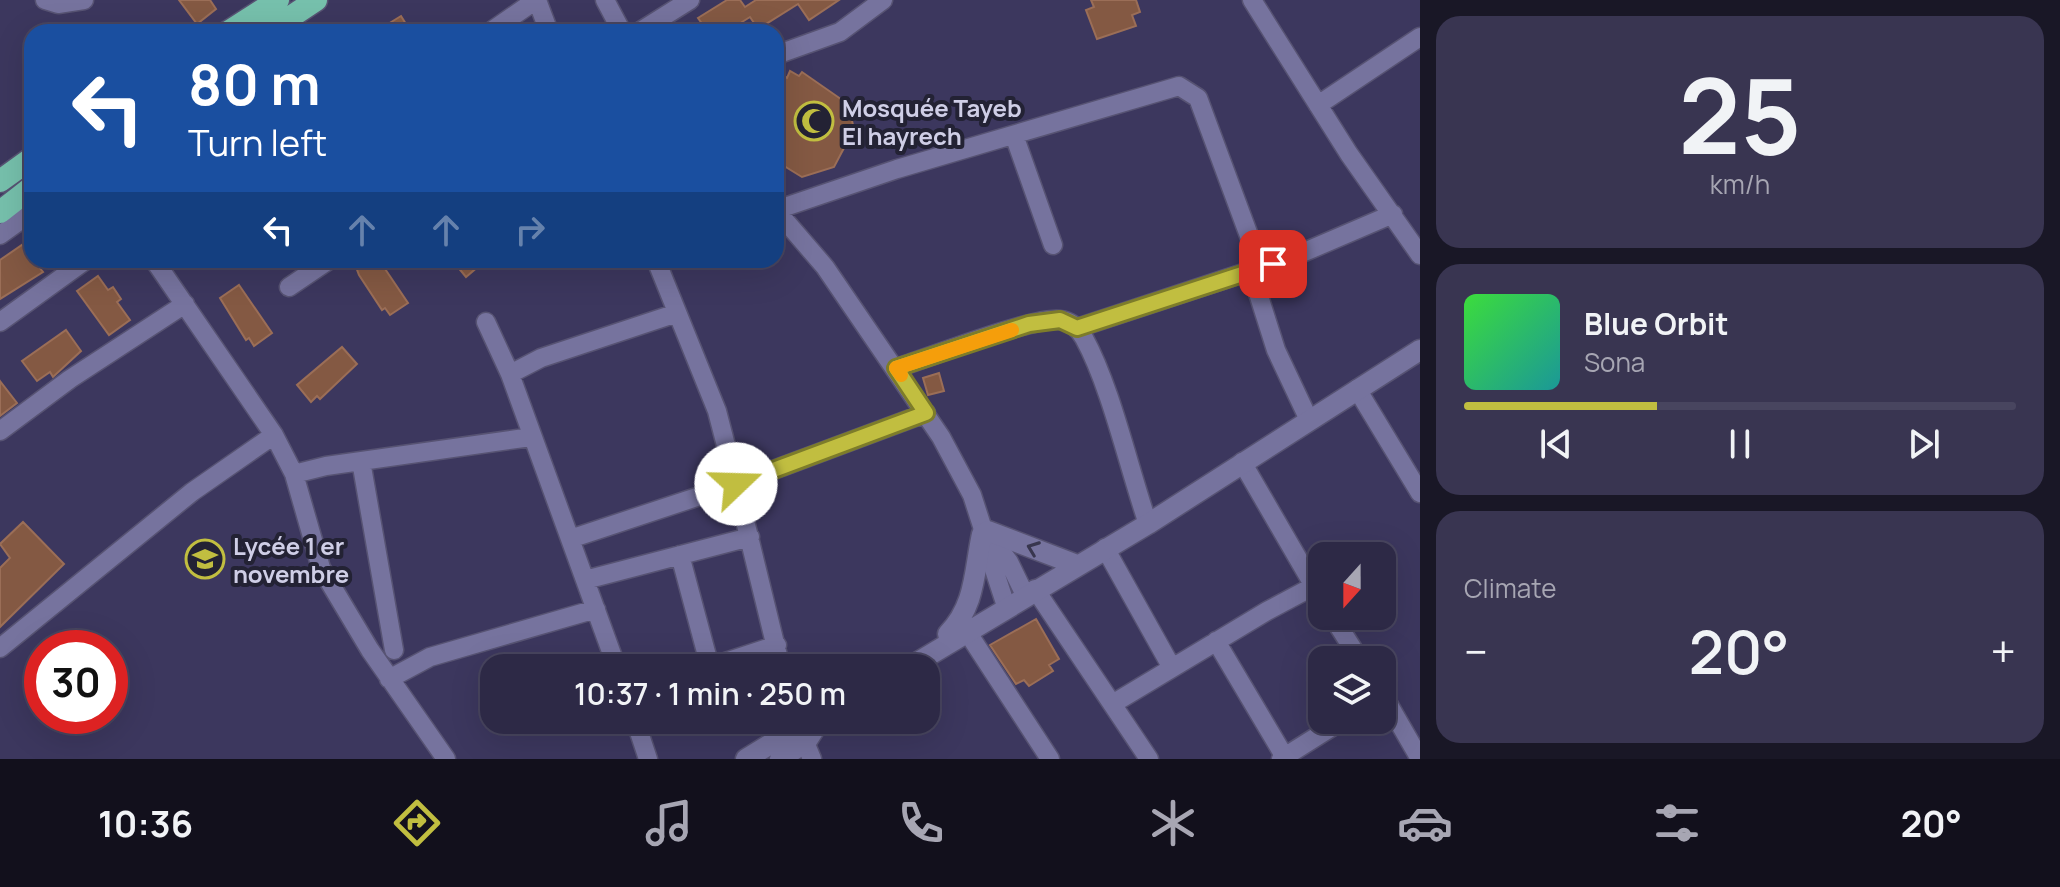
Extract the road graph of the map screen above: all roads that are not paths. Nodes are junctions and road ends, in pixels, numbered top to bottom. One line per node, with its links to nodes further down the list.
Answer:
1 (45, 0): 2 (street)
2 (84, 0)
3 (278, 0): 10 (highway)
4 (316, 0): 11 (highway)
5 (536, 0): 12 (street); 13 (street)
6 (605, 0): 14 (street)
7 (690, 0): 15 (street)
8 (883, 0): 17 (street)
9 (1252, 0): 18 (street)
10 (240, 24)
11 (280, 24)
12 (502, 24)
13 (546, 24)
14 (618, 24)
15 (652, 24)
16 (1420, 37): 18 (street)
17 (784, 52)
18 (1318, 105): 25 (street)
19 (1014, 135): 23 (street); 29 (street); 30 (street)
20 (24, 164): 21 (highway)
21 (0, 181)
22 (24, 193): 24 (highway)
23 (784, 207)
24 (0, 212)
25 (1393, 214): 31 (street); 36 (street)
26 (24, 218): 28 (street)
27 (784, 219): 44 (street)
28 (0, 235)
29 (1251, 241)
30 (1053, 245)
31 (1420, 255)
32 (75, 268): 40 (street)
33 (160, 268): 38 (street)
34 (317, 268): 37 (street)
35 (659, 268): 39 (street)
36 (1251, 271): 42 (street); 48 (street)
37 (289, 287)
38 (185, 304): 49 (street); 50 (street)
39 (677, 313): 45 (street); 55 (street)
40 (0, 322)
41 (486, 322): 45 (street)
42 (1077, 328): 44 (street); 57 (street)
43 (1420, 350): 46 (street)
44 (896, 368): 47 (street)
45 (510, 374): 51 (street)
46 (1357, 389): 48 (street); 56 (street)
47 (926, 413): 55 (street); 58 (street)
48 (1309, 420): 53 (street)
49 (0, 431)
50 (274, 435): 54 (street); 73 (street)
51 (531, 437): 52 (street); 60 (street)
52 (361, 461): 54 (street); 75 (street)
53 (1242, 462): 57 (street); 64 (street)
54 (294, 474): 74 (street)
55 (736, 484): 59 (street); 60 (street)
56 (1420, 493)
57 (1148, 524): 61 (street)
58 (984, 531): 63 (street, one-way to 58); 66 (street); 68 (street); 80 (street)
59 (750, 537): 62 (street); 72 (street)
60 (570, 539): 65 (street)
61 (1105, 548): 63 (street); 83 (street)
62 (680, 555): 65 (street); 77 (street)
63 (1077, 565): 66 (street)
64 (1308, 576)
65 (585, 580): 69 (street)
66 (1030, 592): 68 (street); 85 (street)
67 (1308, 598): 71 (street)
68 (1006, 606): 70 (street)
69 (596, 609): 76 (street); 82 (street)
70 (966, 630): 81 (street); 96 (street)
71 (1216, 641): 83 (street); 91 (street)
72 (777, 645): 78 (street); 79 (street)
73 (0, 648)
74 (370, 650): 75 (street); 84 (street)
75 (394, 650): 82 (street)
76 (612, 654)
77 (706, 654)
78 (749, 654)
79 (779, 654)
80 (926, 654)
81 (931, 654)
82 (430, 657): 84 (street)
83 (1172, 668): 85 (street)
84 (389, 679): 92 (street)
85 (1114, 703): 97 (street)
86 (1396, 718): 98 (street)
87 (640, 734): 93 (street)
88 (804, 734): 94 (street)
89 (807, 734): 95 (street)
90 (1321, 734): 91 (street)
91 (1284, 758)
92 (446, 759)
93 (648, 759)
94 (746, 759)
95 (780, 759)
96 (1050, 759)
97 (1149, 759)
98 (1420, 759)

